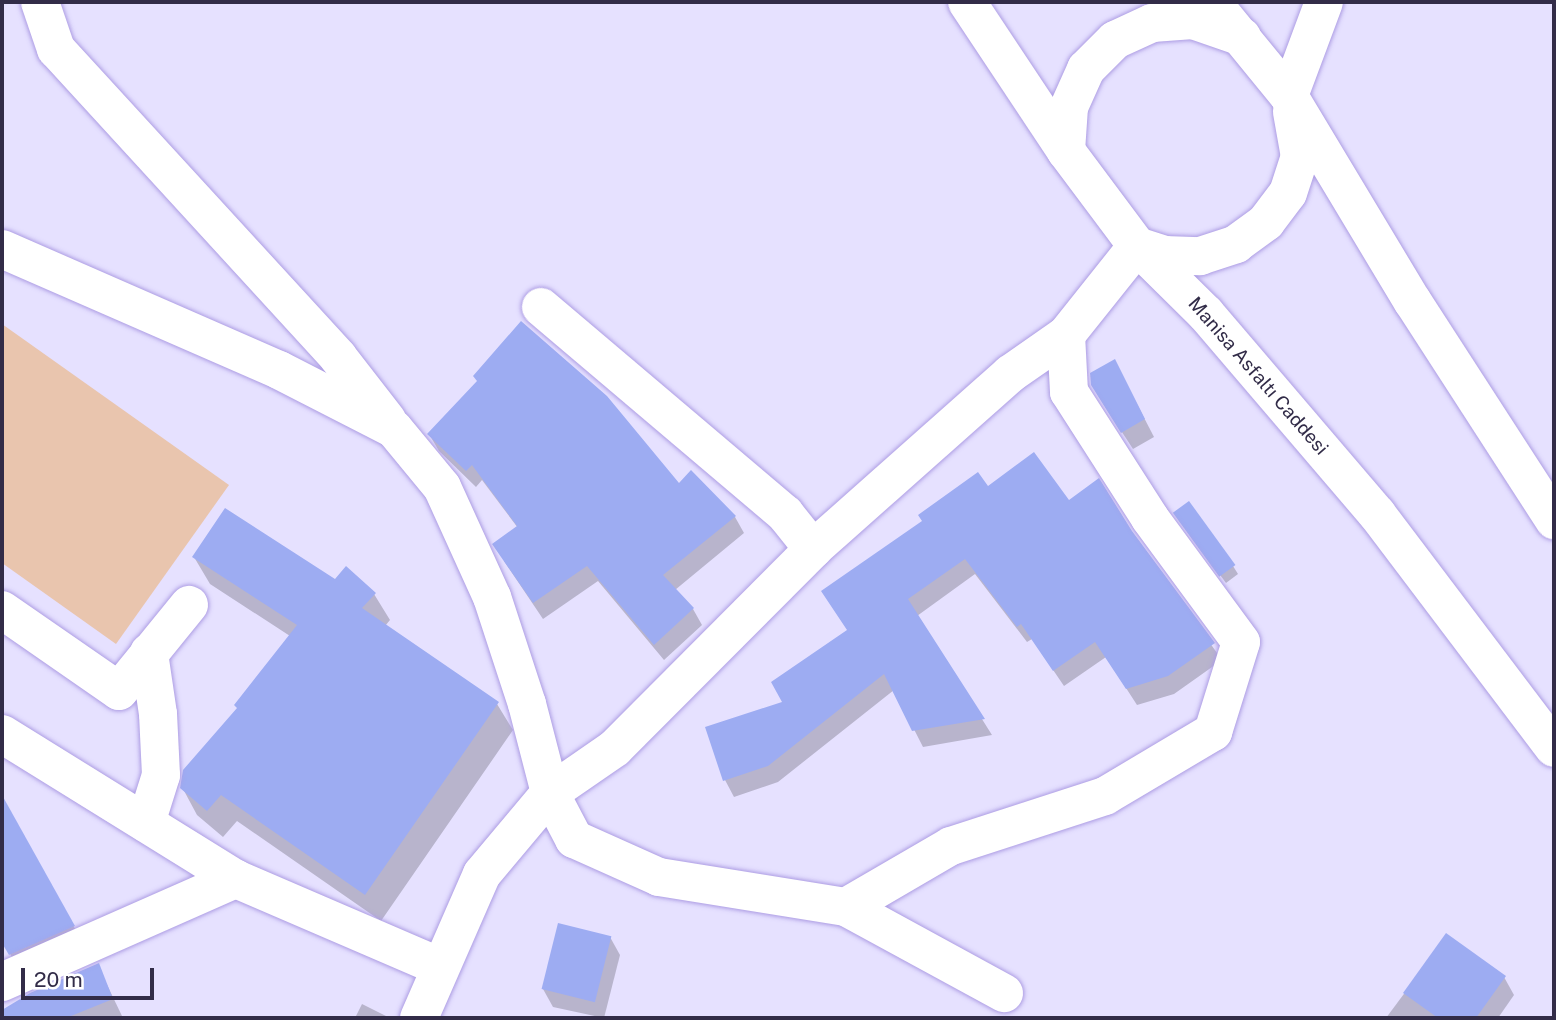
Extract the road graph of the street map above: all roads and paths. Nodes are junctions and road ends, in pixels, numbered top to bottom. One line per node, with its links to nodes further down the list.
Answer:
1 (40, 2): 12 (main road)
2 (967, 2): 7 (main road, Manisa Asfaltı Caddesi)
3 (1212, 2): 5 (main road)
4 (1324, 2): 6 (main road)
5 (1242, 37): 6 (main road); 7 (main road)
6 (1289, 96): 8 (main road); 13 (main road)
7 (1066, 151): 8 (main road, Manisa Asfaltı Caddesi)
8 (1137, 246): 11 (main road); 19 (main road, Manisa Asfaltı Caddesi)
9 (2, 248): 12 (main road)
10 (541, 307): 14 (main road)
11 (1066, 335): 14 (main road); 23 (main road)
12 (394, 429): 20 (main road)
13 (1554, 520)
14 (813, 550): 20 (main road)
15 (189, 605): 17 (main road)
16 (2, 610): 17 (main road)
17 (149, 653): 21 (main road)
18 (2, 734): 21 (main road)
19 (1554, 748)
20 (550, 793): 23 (main road); 25 (main road)
21 (146, 823): 22 (main road)
22 (236, 879): 24 (main road); 25 (main road)
23 (846, 907): 26 (main road)
24 (2, 982)
25 (430, 990)
26 (1004, 993)

